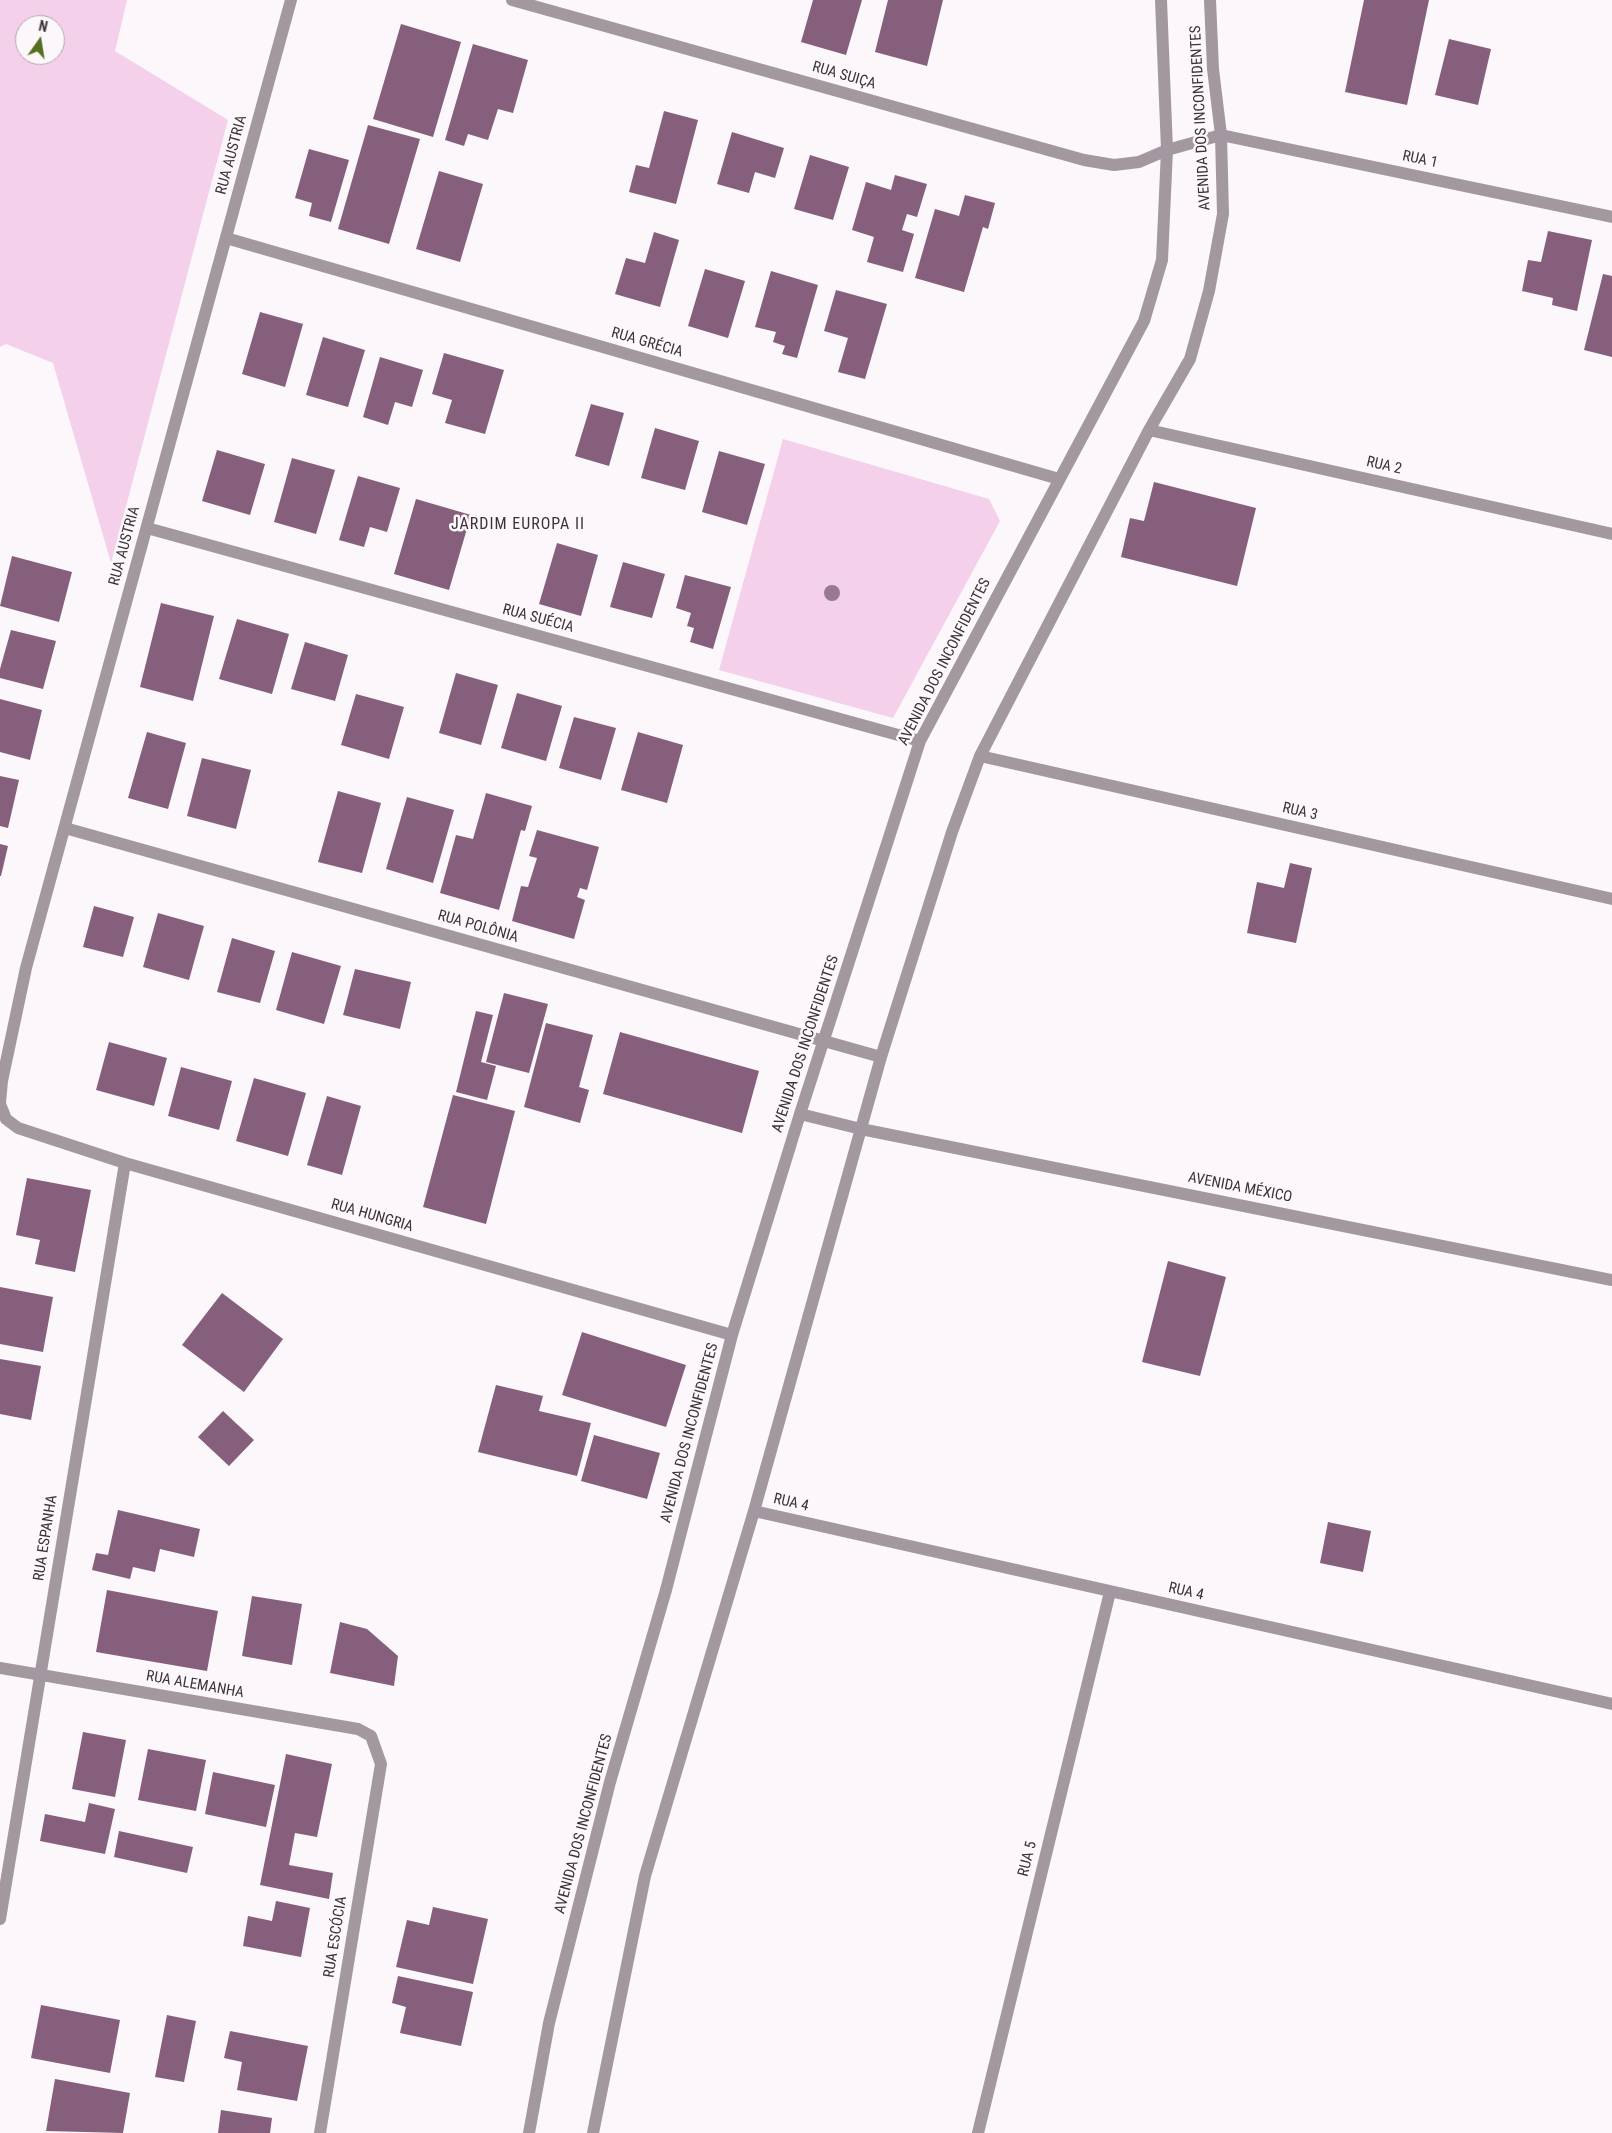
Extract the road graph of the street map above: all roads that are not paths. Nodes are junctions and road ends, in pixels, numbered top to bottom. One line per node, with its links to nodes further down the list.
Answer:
1 (291, 0): 8 (street, RUA AUSTRIA)
2 (512, 0): 6 (street, RUA SUIÇA)
3 (1161, 0): 6 (street, AVENIDA DOS INCONFIDENTES)
4 (1210, 0): 5 (street, AVENIDA DOS INCONFIDENTES)
5 (1221, 135): 6 (street, RUA SUIÇA); 7 (street, RUA 1); 9 (street, AVENIDA DOS INCONFIDENTES)
6 (1167, 150): 10 (street, AVENIDA DOS INCONFIDENTES)
7 (1612, 217)
8 (226, 238): 10 (street, RUA GRÉCIA); 11 (street, RUA AUSTRIA)
9 (1149, 430): 12 (street, RUA 2); 14 (street, AVENIDA DOS INCONFIDENTES)
10 (1059, 479): 13 (street, AVENIDA DOS INCONFIDENTES)
11 (147, 528): 13 (street, RUA SUÉCIA); 15 (street, RUA AUSTRIA)
12 (1612, 534)
13 (920, 741): 17 (street, AVENIDA DOS INCONFIDENTES)
14 (980, 756): 16 (street, RUA 3); 18 (street, AVENIDA DOS INCONFIDENTES)
15 (66, 828): 17 (street, RUA POLÔNIA); 19 (street, RUA AUSTRIA)
16 (1612, 899)
17 (824, 1041): 18 (street, RUA POLÔNIA); 20 (street, AVENIDA DOS INCONFIDENTES)
18 (881, 1057): 22 (street, AVENIDA DOS INCONFIDENTES)
19 (0, 1104): 21 (street, RUA AUSTRIA)
20 (800, 1114): 22 (street, AVENIDA MÉXICO); 25 (street, AVENIDA DOS INCONFIDENTES)
21 (6, 1119): 23 (street, RUA HUNGRIA)
22 (861, 1129): 24 (street, AVENIDA MÉXICO); 26 (street, AVENIDA DOS INCONFIDENTES)
23 (125, 1163): 25 (street, RUA HUNGRIA); 29 (street, RUA ESPANHA)
24 (1612, 1280)
25 (732, 1335): 34 (street, AVENIDA DOS INCONFIDENTES)
26 (754, 1511): 27 (street, RUA 4); 35 (street, AVENIDA DOS INCONFIDENTES)
27 (1110, 1592): 30 (street, RUA 4); 36 (street, RUA 5)
28 (0, 1668): 29 (street, RUA ALEMANHA)
29 (40, 1675): 31 (street, RUA ALEMANHA); 32 (street, RUA ESPANHA)
30 (1612, 1704)
31 (377, 1747): 33 (street, RUA ESCÓCIA)
32 (0, 1918)
33 (320, 2133)
34 (529, 2133)
35 (593, 2133)
36 (978, 2133)

